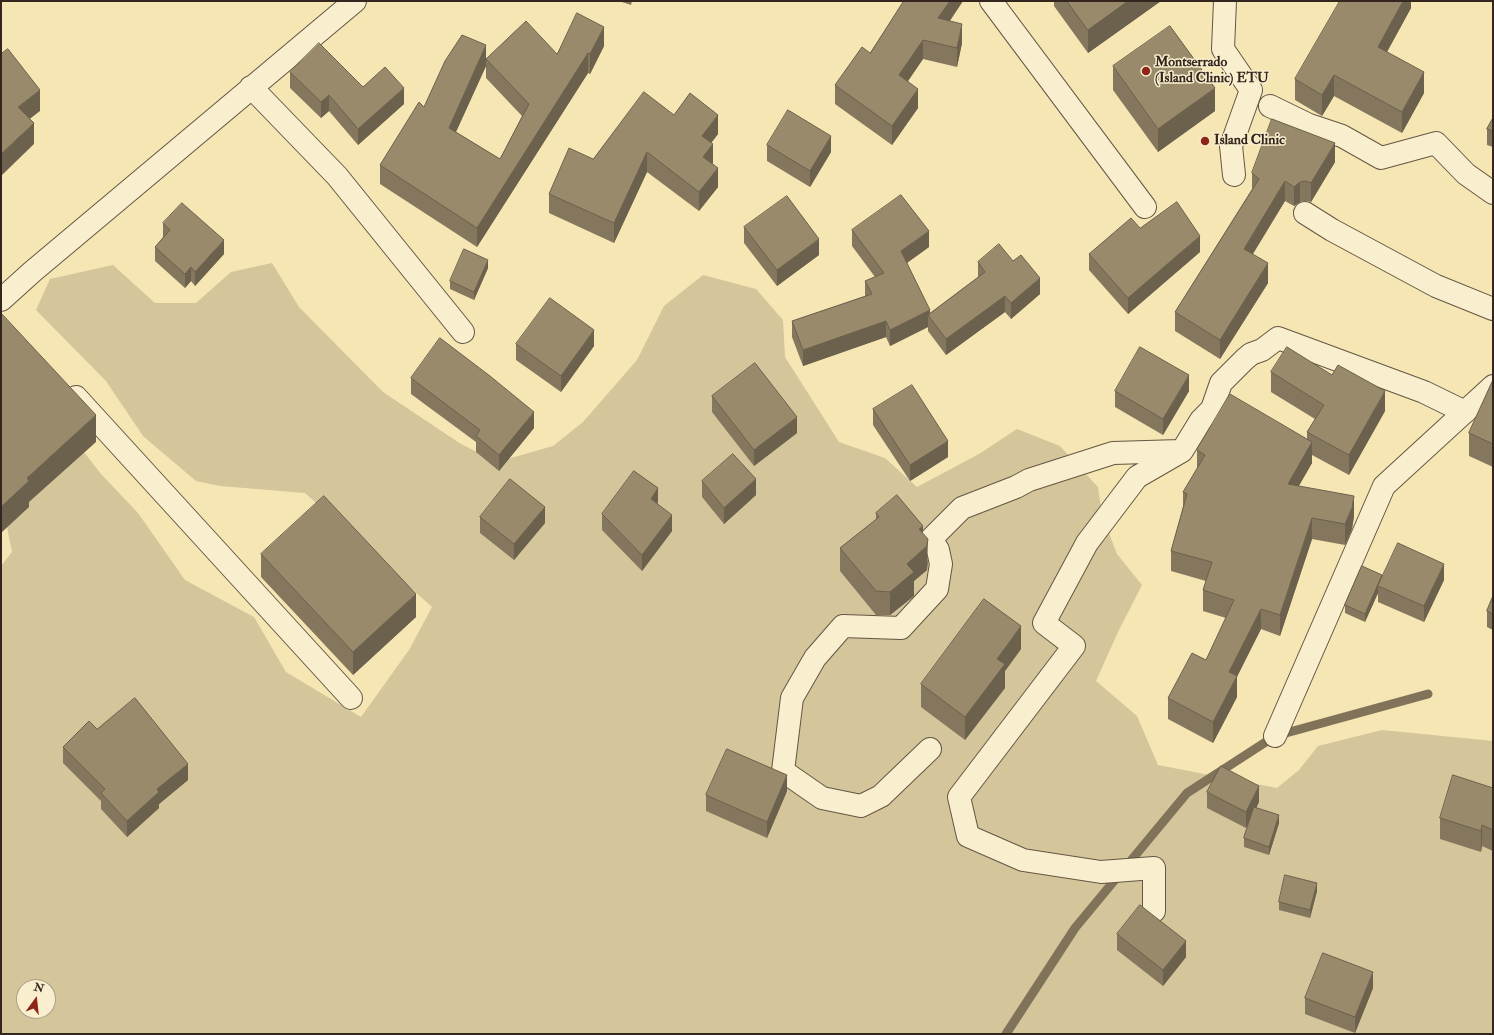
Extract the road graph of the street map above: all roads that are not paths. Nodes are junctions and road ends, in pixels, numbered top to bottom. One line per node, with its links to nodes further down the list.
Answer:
1 (354, 1): 4 (street)
2 (991, 1): 8 (street)
3 (1224, 1): 6 (street)
4 (251, 87): 11 (street); 12 (street)
5 (1270, 106): 7 (street)
6 (1234, 175)
7 (1493, 194)
8 (1145, 207)
9 (1305, 213): 10 (street)
10 (1493, 309)
11 (3, 312)
12 (463, 332)
13 (60, 379): 17 (street)
14 (1493, 386): 15 (street)
15 (1465, 412): 16 (street); 18 (street)
16 (1182, 451): 19 (street); 20 (street)
17 (352, 698)
18 (1275, 736)
19 (930, 749)
20 (1154, 911)

